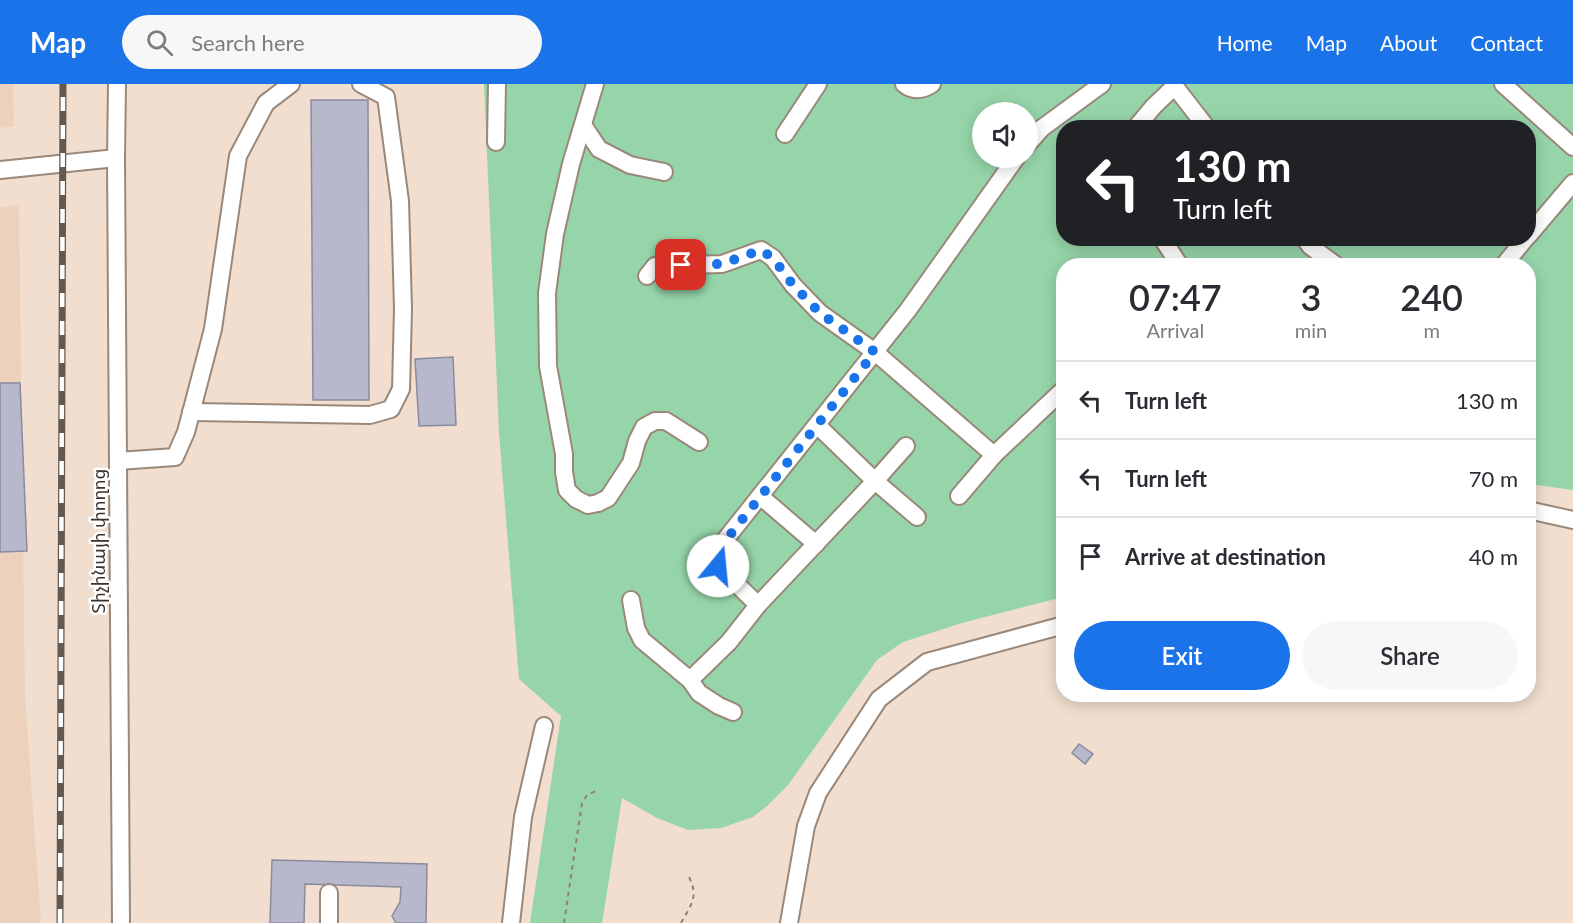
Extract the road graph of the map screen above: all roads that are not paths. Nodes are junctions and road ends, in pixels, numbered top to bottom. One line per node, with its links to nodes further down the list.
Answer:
1 (117, 84): 19 (street, Տիչինայի փողոց)
2 (291, 84): 32 (street)
3 (361, 84): 32 (street)
4 (497, 84): 17 (street)
5 (595, 84): 14 (street)
6 (818, 84): 16 (street)
7 (904, 84): 8 (street)
8 (933, 84)
9 (1102, 84): 15 (street)
10 (1503, 84): 18 (street)
11 (1174, 85): 12 (street); 13 (street)
12 (1142, 120)
13 (1201, 120)
14 (583, 125): 22 (street); 34 (street)
15 (1038, 133)
16 (785, 134)
17 (496, 142)
18 (1573, 147)
19 (116, 158): 21 (street); 37 (street, Տիչինայի փողոց)
20 (1009, 168): 30 (street)
21 (0, 170)
22 (664, 172)
23 (1573, 183): 24 (street)
24 (1536, 226)
25 (1310, 246): 27 (street)
26 (1520, 246): 28 (street)
27 (1326, 258)
28 (1510, 258)
29 (647, 276): 30 (street)
30 (875, 352): 33 (street); 36 (street)
31 (1056, 397): 36 (street)
32 (191, 412): 37 (street)
33 (817, 425): 38 (street); 39 (street)
34 (699, 442)
35 (906, 446): 38 (street)
36 (994, 455): 40 (street)
37 (118, 461): 52 (street, Տիչինայի փողոց)
38 (875, 481): 42 (street); 44 (street)
39 (760, 496): 44 (street); 46 (street)
40 (959, 496)
41 (1536, 512): 43 (street)
42 (917, 518)
43 (1573, 520)
44 (816, 544): 46 (street)
45 (631, 600): 48 (street)
46 (758, 605): 48 (street)
47 (1056, 627): 55 (street)
48 (690, 680): 49 (street)
49 (733, 712)
50 (544, 726): 54 (street)
51 (329, 893): 53 (street)
52 (121, 923)
53 (329, 923)
54 (511, 923)
55 (789, 923)

